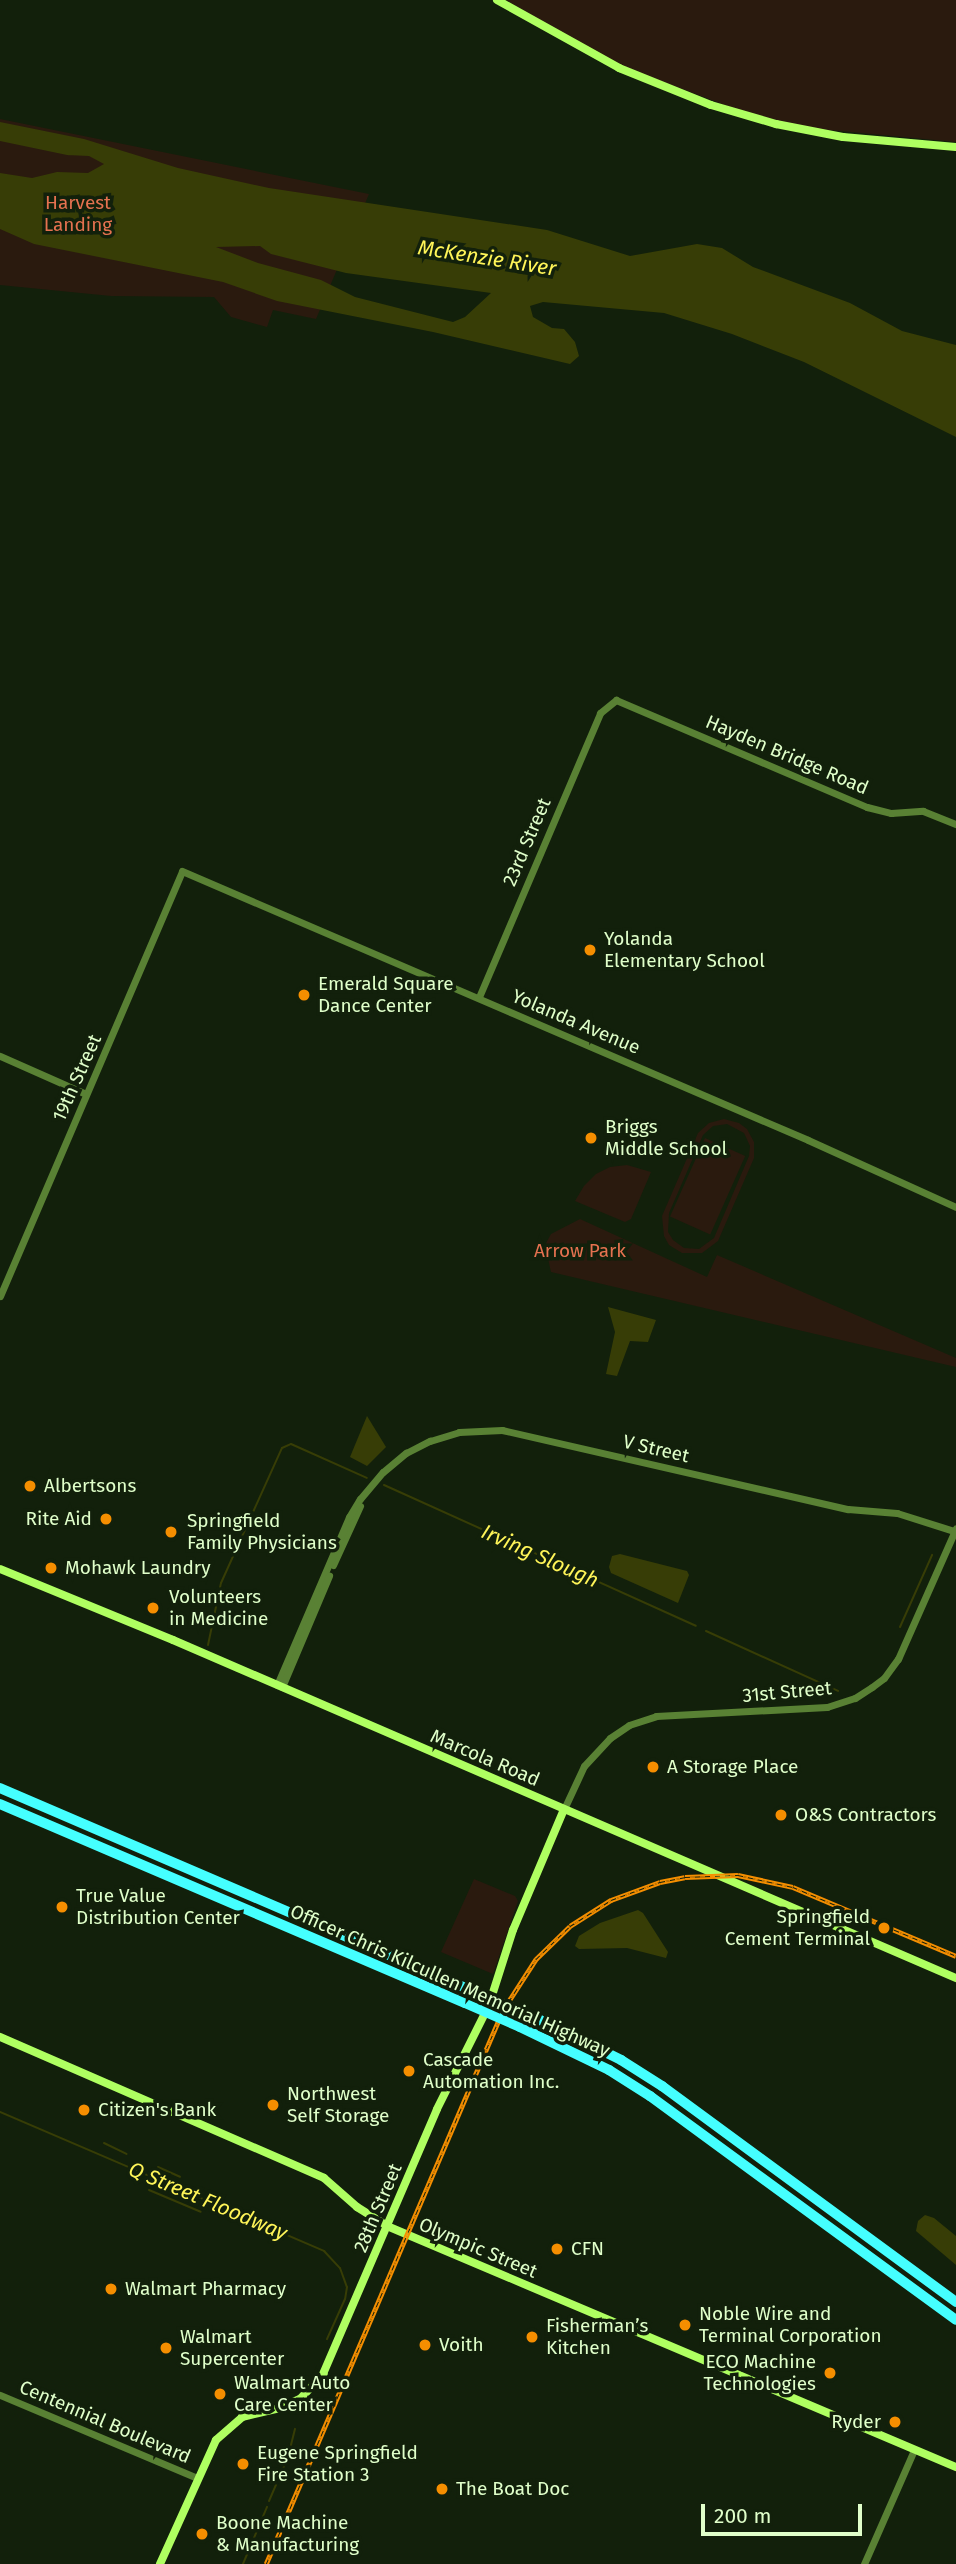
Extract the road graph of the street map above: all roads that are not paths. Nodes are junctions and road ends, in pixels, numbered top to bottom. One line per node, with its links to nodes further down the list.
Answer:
1 (497, 0): 2 (main road)
2 (956, 147)
3 (609, 703): 4 (street, Hayden Bridge Road); 6 (street, 23rd Street)
4 (956, 824)
5 (182, 871): 6 (street, Yolanda Avenue); 8 (street, 19th Street)
6 (479, 997): 9 (street, Yolanda Avenue)
7 (0, 1056): 8 (street)
8 (86, 1094): 10 (street, 19th Street)
9 (956, 1207)
10 (0, 1296)
11 (955, 1529): 13 (street, V Street); 16 (street, 31st Street)
12 (0, 1569): 13 (main road, Marcola Road)
13 (279, 1686): 16 (main road, Marcola Road)
14 (0, 1787): 20 (highway, Officer Chris Kilcullen Memorial Highway, bridge)
15 (0, 1805): 21 (highway, Officer Chris Kilcullen Memorial Highway, bridge)
16 (564, 1809): 17 (main road, Marcola Road); 19 (main road, 28th Street)
17 (956, 1978)
18 (0, 2037): 19 (main road, Olympic Street)
19 (387, 2226): 23 (main road, Olympic Street); 25 (main road, 28th Street)
20 (956, 2302)
21 (956, 2320)
22 (0, 2395): 25 (street, Centennial Boulevard)
23 (914, 2450): 24 (main road, Olympic Street); 27 (street)
24 (956, 2468)
25 (197, 2478): 26 (main road, 28th Street)
26 (160, 2564)
27 (864, 2564)

